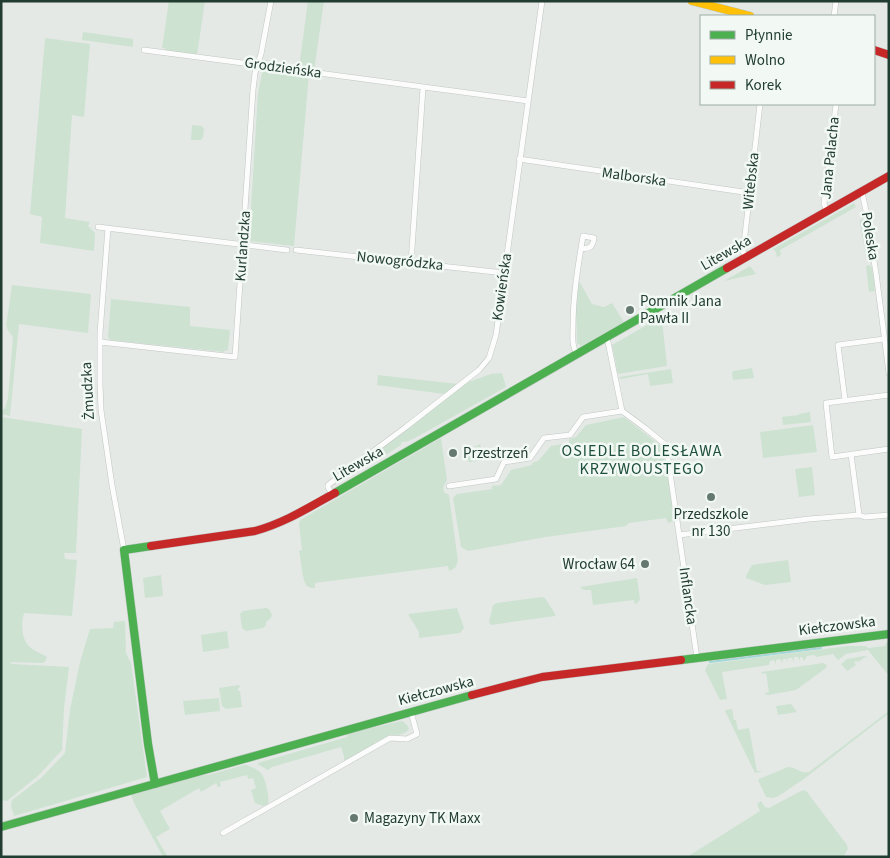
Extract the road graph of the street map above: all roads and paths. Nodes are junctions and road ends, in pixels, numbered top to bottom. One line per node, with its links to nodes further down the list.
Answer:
1 (271, 1): 10 (street, Kurlandzka)
2 (542, 1): 12 (street, Kowieńska)
3 (692, 1): 5 (street)
4 (836, 1): 6 (street)
5 (746, 15)
6 (834, 15)
7 (144, 50): 10 (street, Grodzieńska)
8 (875, 50): 9 (street)
9 (889, 55)
10 (258, 65): 11 (street, Grodzieńska); 22 (street, Kurlandzka)
11 (423, 88): 12 (street, Grodzieńska); 27 (street)
12 (528, 101): 15 (street, Kowieńska)
13 (760, 105): 18 (street, Witebska)
14 (836, 105): 19 (street, Jana Palacha)
15 (519, 159): 18 (street, Malborska); 28 (street, Kowieńska)
16 (889, 176): 17 (street, Litewska)
17 (862, 192): 19 (street, Litewska); 30 (street, Poleska)
18 (750, 193): 26 (street, Witebska)
19 (827, 211): 26 (street, Litewska)
20 (98, 227): 21 (street)
21 (108, 228): 22 (street); 31 (street, Żmudzka)
22 (243, 245): 24 (street); 31 (street, Kurlandzka)
23 (581, 248): 32 (street)
24 (287, 250)
25 (296, 250): 27 (street, Nowogródzka)
26 (747, 257): 29 (street, Litewska)
27 (411, 263): 28 (street, Nowogródzka)
28 (504, 273): 40 (street, Kowieńska)
29 (606, 338): 32 (street, Litewska); 36 (street)
30 (884, 339): 33 (street, Poleska); 35 (street)
31 (100, 342): 44 (street, Żmudzka)
32 (578, 354): 40 (street, Litewska)
33 (889, 373)
34 (889, 395): 35 (street)
35 (845, 400): 38 (street)
36 (622, 412): 39 (street); 43 (street, Inflancka)
37 (889, 449): 38 (street)
38 (851, 454): 41 (street)
39 (449, 486)
40 (332, 495): 44 (street, Litewska)
41 (859, 515): 42 (street); 43 (street)
42 (889, 515)
43 (679, 535): 46 (street, Inflancka)
44 (124, 550): 48 (street, Żmudzka)
45 (889, 634): 46 (street, Kiełczowska)
46 (697, 658): 47 (street, Kiełczowska)
47 (411, 712): 48 (street, Kiełczowska); 50 (street)
48 (155, 784): 49 (street, Kiełczowska)
49 (1, 827)
50 (223, 832)

